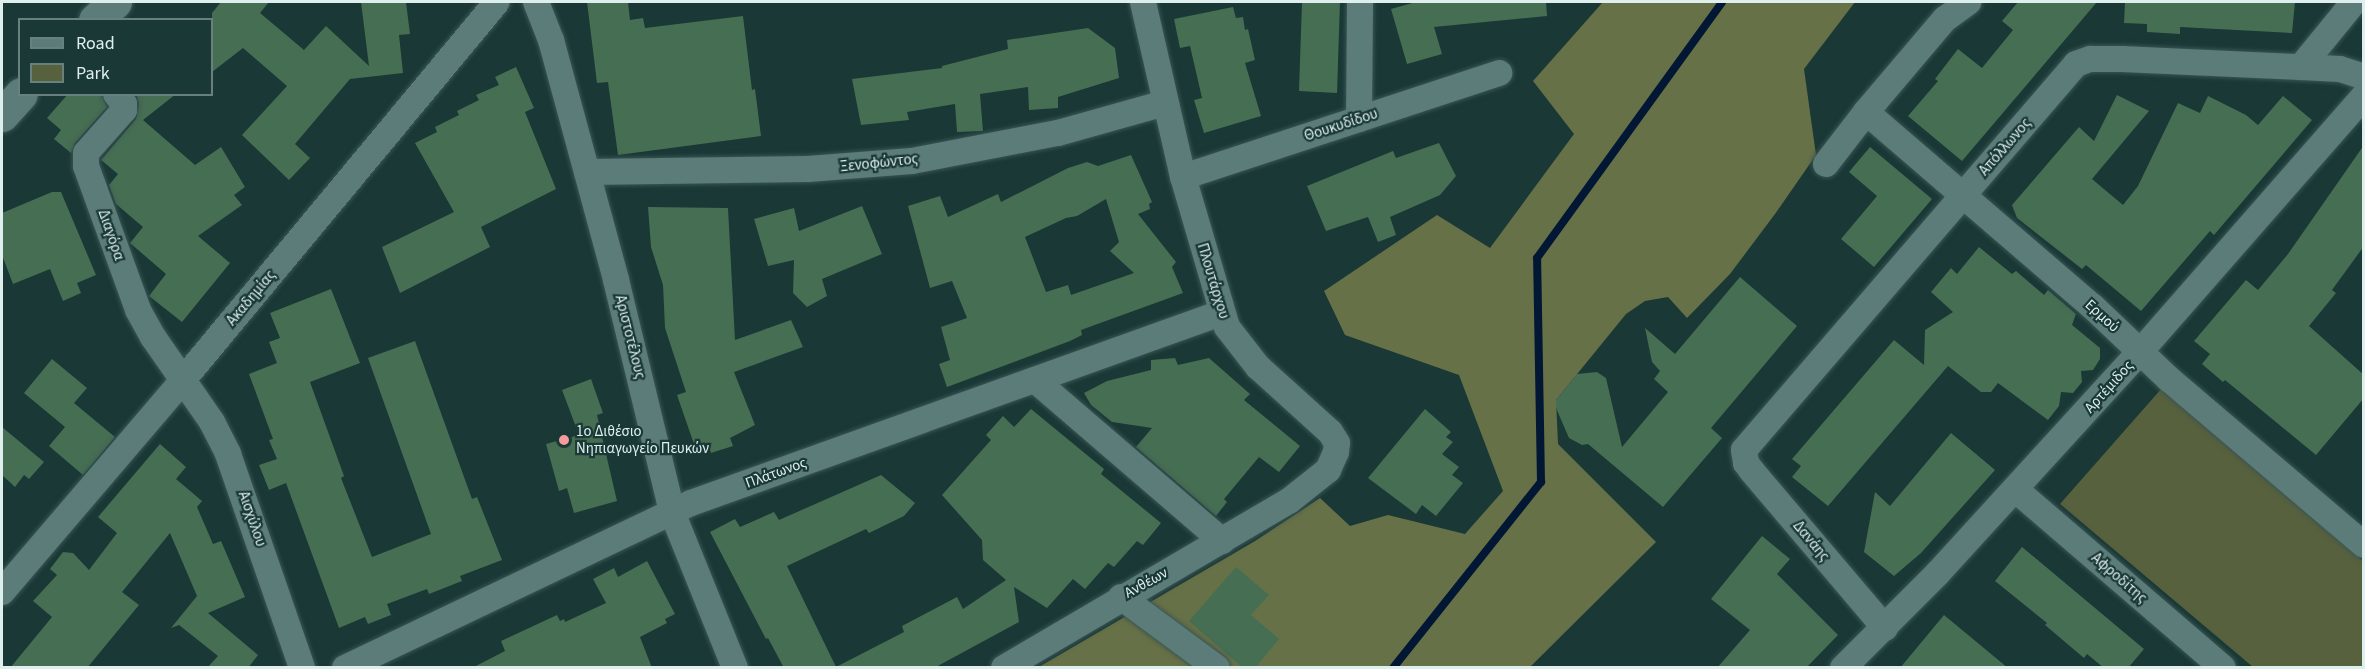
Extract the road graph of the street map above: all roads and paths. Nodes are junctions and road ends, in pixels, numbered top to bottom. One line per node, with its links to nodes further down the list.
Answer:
1 (115, 2): 8 (street)
2 (497, 2): 26 (street, Ακαδημίας)
3 (536, 2): 20 (street, Αριστοτέλους)
4 (1143, 2): 14 (street, Πλουτάρχου)
5 (1360, 2): 18 (street)
6 (1968, 2): 16 (street)
7 (2354, 2): 9 (street)
8 (97, 18)
9 (2301, 67): 11 (street, Απόλλωνος); 22 (street, Απόλλωνος)
10 (1499, 73): 18 (street, Θουκυδίδου)
11 (2364, 77)
12 (19, 96): 17 (street)
13 (118, 96): 26 (street, Διαγόρα)
14 (1165, 103): 20 (street, Ξενοφώντος); 21 (street, Πλουτάρχου)
15 (2360, 108): 24 (street, Αρτέμιδος)
16 (1866, 112): 19 (street); 22 (street, Ερμού)
17 (2, 115)
18 (1359, 119): 21 (street, Θουκυδίδου)
19 (1826, 164)
20 (587, 172): 30 (street, Αριστοτέλους)
21 (1183, 177): 23 (street, Πλουτάρχου)
22 (1963, 195): 24 (street, Ερμού); 27 (street, Απόλλωνος)
23 (1221, 314): 25 (street, Πλάτωνος); 29 (street, Πλουτάρχου)
24 (2140, 352): 28 (street, Αρτέμιδος); 32 (street, Ερμού)
25 (1035, 380): 30 (street, Πλάτωνος); 31 (street)
26 (183, 381): 33 (street, Ακαδημίας); 36 (street, Αισχύλου)
27 (1744, 450): 35 (street, Δανάης)
28 (2015, 489): 35 (street, Αρτέμιδος); 42 (street, Αφροδίτης)
29 (1289, 501): 31 (street, Ανθέων)
30 (672, 512): 37 (street, Πλάτωνος); 38 (street, Αριστοτέλους)
31 (1222, 541): 34 (street, Ανθέων)
32 (2364, 545)
33 (2, 592)
34 (1121, 597): 39 (street, Ανθέων); 40 (street)
35 (1885, 628): 41 (street, Αρτέμιδος)
36 (302, 668)
37 (345, 668)
38 (735, 668)
39 (1004, 668)
40 (1217, 668)
41 (1844, 668)
42 (2223, 668)

